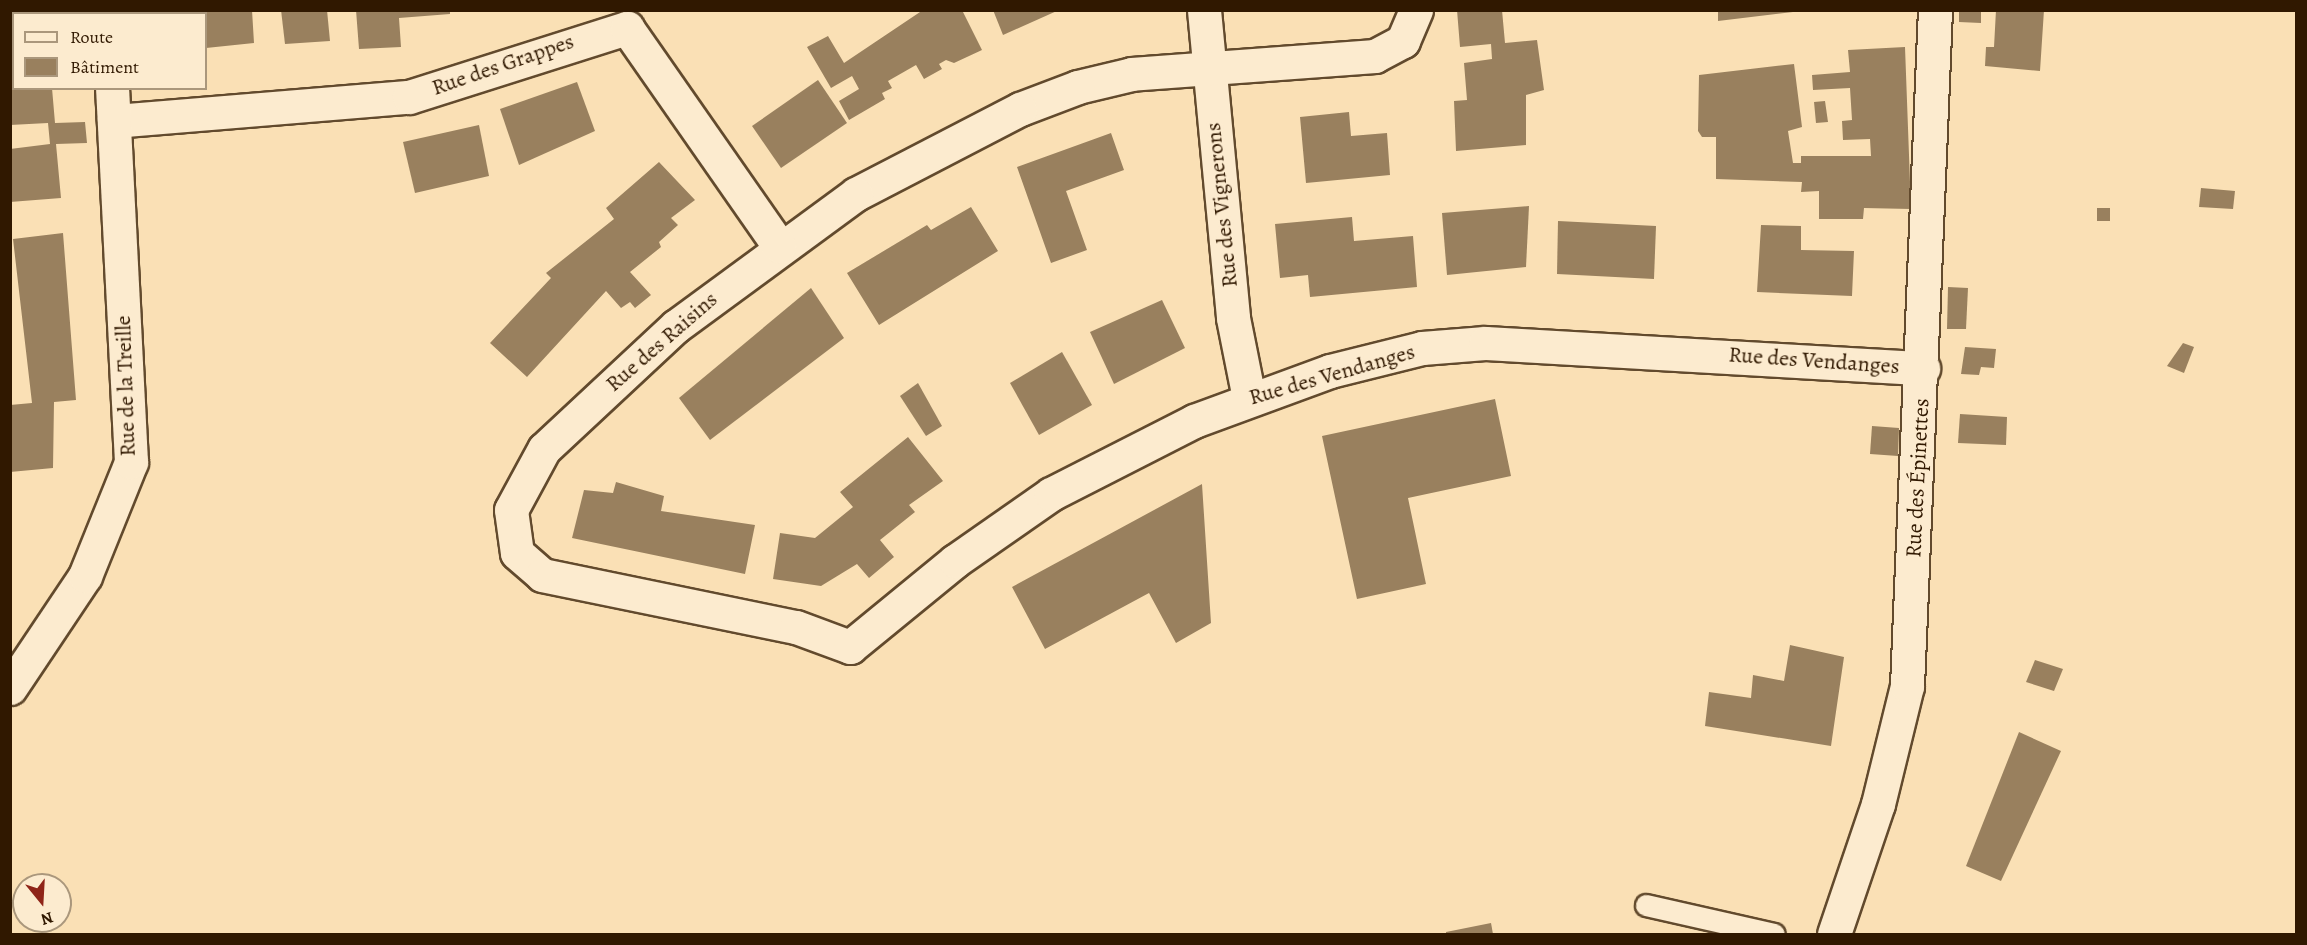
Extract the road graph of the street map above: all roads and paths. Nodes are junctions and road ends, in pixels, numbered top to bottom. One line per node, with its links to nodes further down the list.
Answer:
1 (1204, 10): 5 (street, Rue des Vignerons)
2 (1416, 10): 5 (street, Rue des Raisins)
3 (1935, 10): 9 (street, Rue des Épinettes)
4 (632, 19): 7 (street, Rue des Grappes); 8 (street, Rue des Grappes)
5 (1208, 69): 8 (street, Rue des Raisins); 10 (street, Rue des Vignerons)
6 (112, 90): 7 (street, Rue de la Treille)
7 (114, 121): 12 (street, Rue de la Treille)
8 (779, 246): 11 (street, Rue des Raisins)
9 (1923, 368): 10 (street, Rue des Vendanges); 15 (street, Rue des Épinettes)
10 (1249, 398): 11 (street, Rue des Vendanges)
11 (849, 647)
12 (10, 688)
13 (1646, 905): 14 (lane)
14 (1774, 934)
15 (1834, 934)

